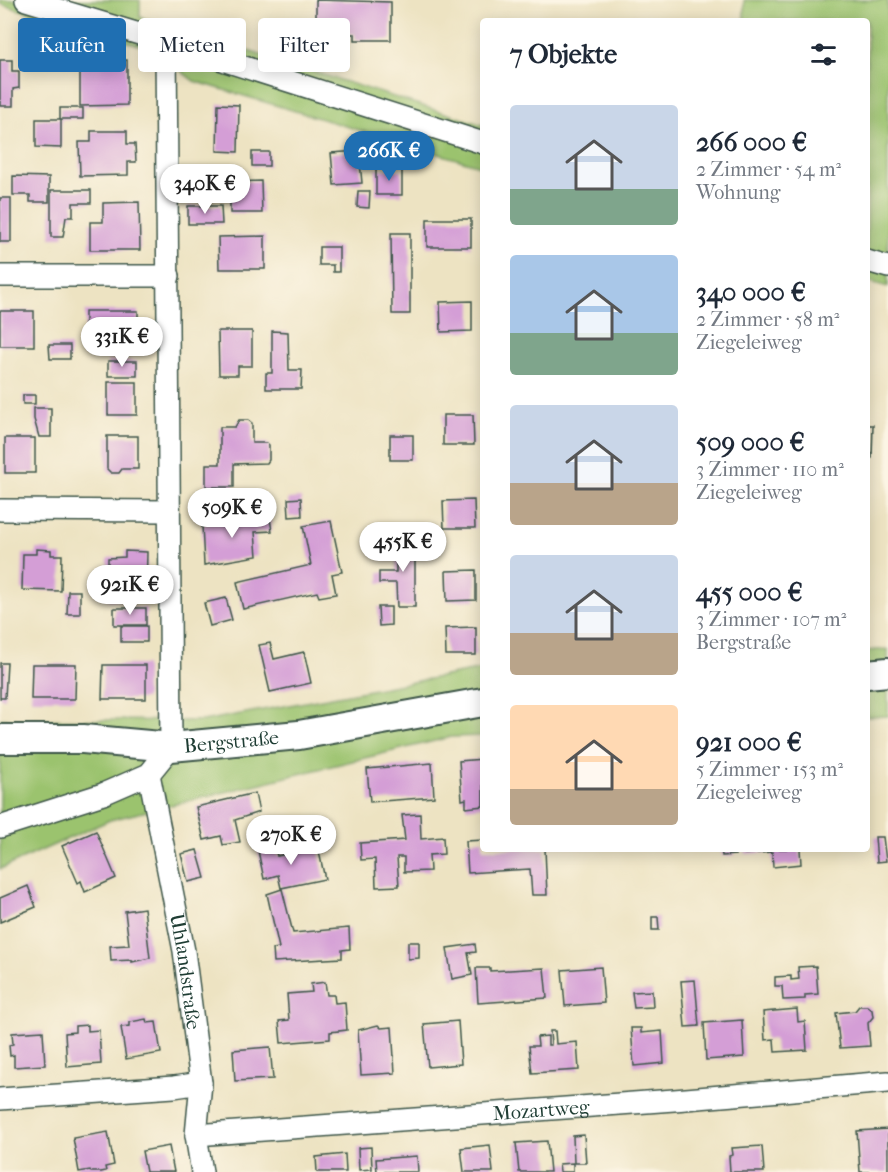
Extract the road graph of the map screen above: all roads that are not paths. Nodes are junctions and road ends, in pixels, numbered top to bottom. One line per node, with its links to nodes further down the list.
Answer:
1 (26, 0): 2 (street)
2 (138, 34)
3 (246, 67): 5 (street)
4 (166, 72): 9 (street)
5 (480, 142)
6 (870, 262): 7 (street)
7 (888, 267)
8 (0, 276): 9 (street)
9 (169, 276): 11 (street)
10 (0, 510): 11 (street)
11 (168, 511): 16 (street)
12 (888, 672): 13 (street)
13 (870, 674)
14 (480, 703): 16 (street, Bergstraße)
15 (0, 739): 16 (street)
16 (171, 747): 17 (street, Bergstraße)
17 (149, 774): 18 (street, Bergstraße); 20 (street, Uhlandstraße)
18 (0, 827)
19 (888, 1082): 22 (street, Mozartweg)
20 (201, 1083): 21 (street); 22 (street, Uhlandstraße)
21 (0, 1099)
22 (196, 1135): 23 (street, Uhlandstraße)
23 (202, 1172)

